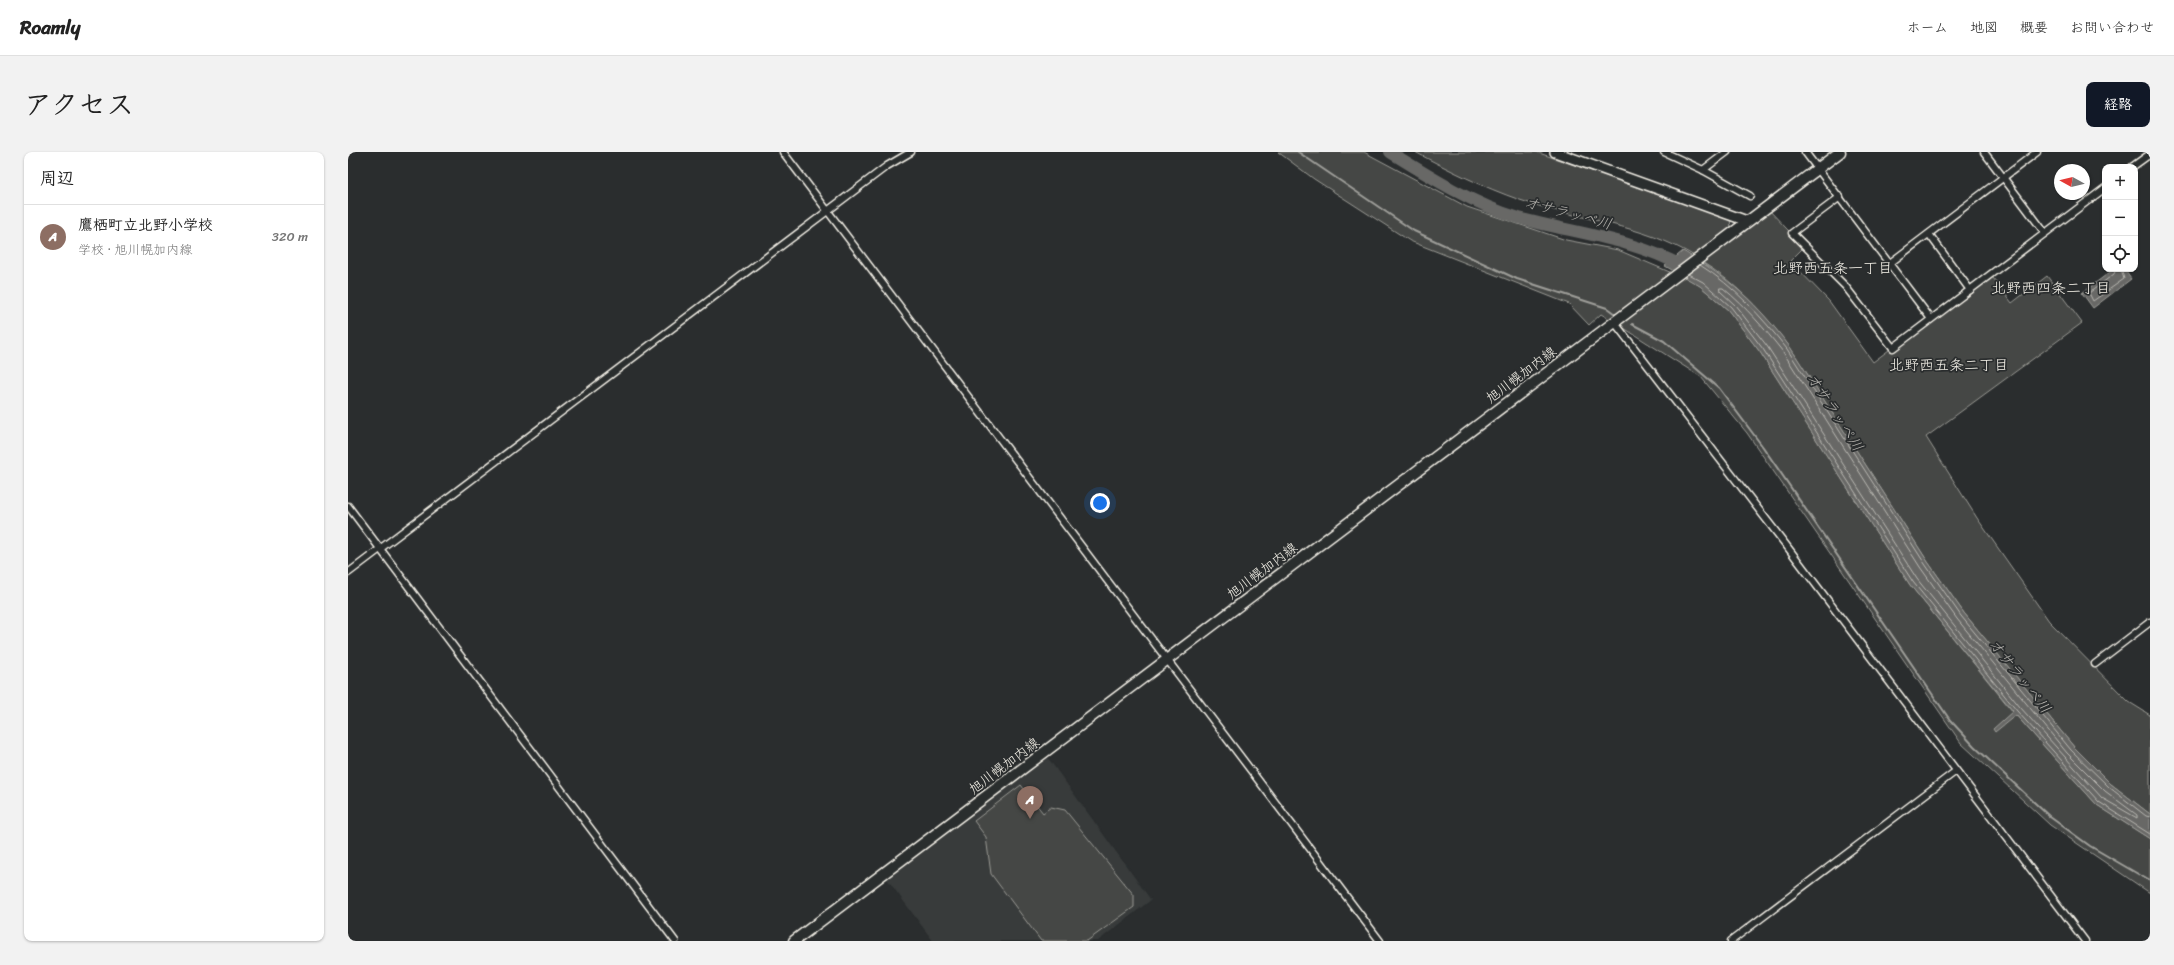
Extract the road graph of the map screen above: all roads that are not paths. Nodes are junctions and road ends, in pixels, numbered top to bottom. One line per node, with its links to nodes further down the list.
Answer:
1 (783, 152): 18 (street)
2 (911, 152): 18 (street)
3 (1555, 152): 19 (street)
4 (1664, 152): 13 (street)
5 (1727, 152): 13 (street)
6 (1805, 152): 12 (street)
7 (1840, 152): 12 (main road, 旭川幌加内線)
8 (1984, 152): 14 (street)
9 (2037, 152): 14 (street)
10 (2150, 154): 11 (street)
11 (2136, 164)
12 (1818, 168): 17 (street); 19 (main road, 旭川幌加内線)
13 (1703, 170): 16 (street)
14 (2004, 178): 20 (street); 21 (street)
15 (2102, 190): 20 (street)
16 (1750, 196)
17 (1840, 197): 22 (street); 24 (street)
18 (827, 211): 27 (street); 30 (street)
19 (1747, 221): 25 (main road, 旭川幌加内線)
20 (2045, 233): 23 (street)
21 (1929, 234): 22 (street); 23 (street)
22 (1890, 263): 24 (street)
23 (1970, 290): 24 (street)
24 (1931, 319)
25 (1615, 323): 30 (main road, 旭川幌加内線); 32 (street)
26 (348, 506): 27 (street)
27 (380, 548): 28 (street); 33 (street)
28 (348, 573)
29 (2150, 622): 31 (street)
30 (1168, 660): 34 (main road, 旭川幌加内線); 35 (street)
31 (2095, 664)
32 (1956, 771): 36 (street); 37 (street)
33 (675, 941)
34 (794, 941)
35 (1380, 941)
36 (1730, 941)
37 (2085, 941)

